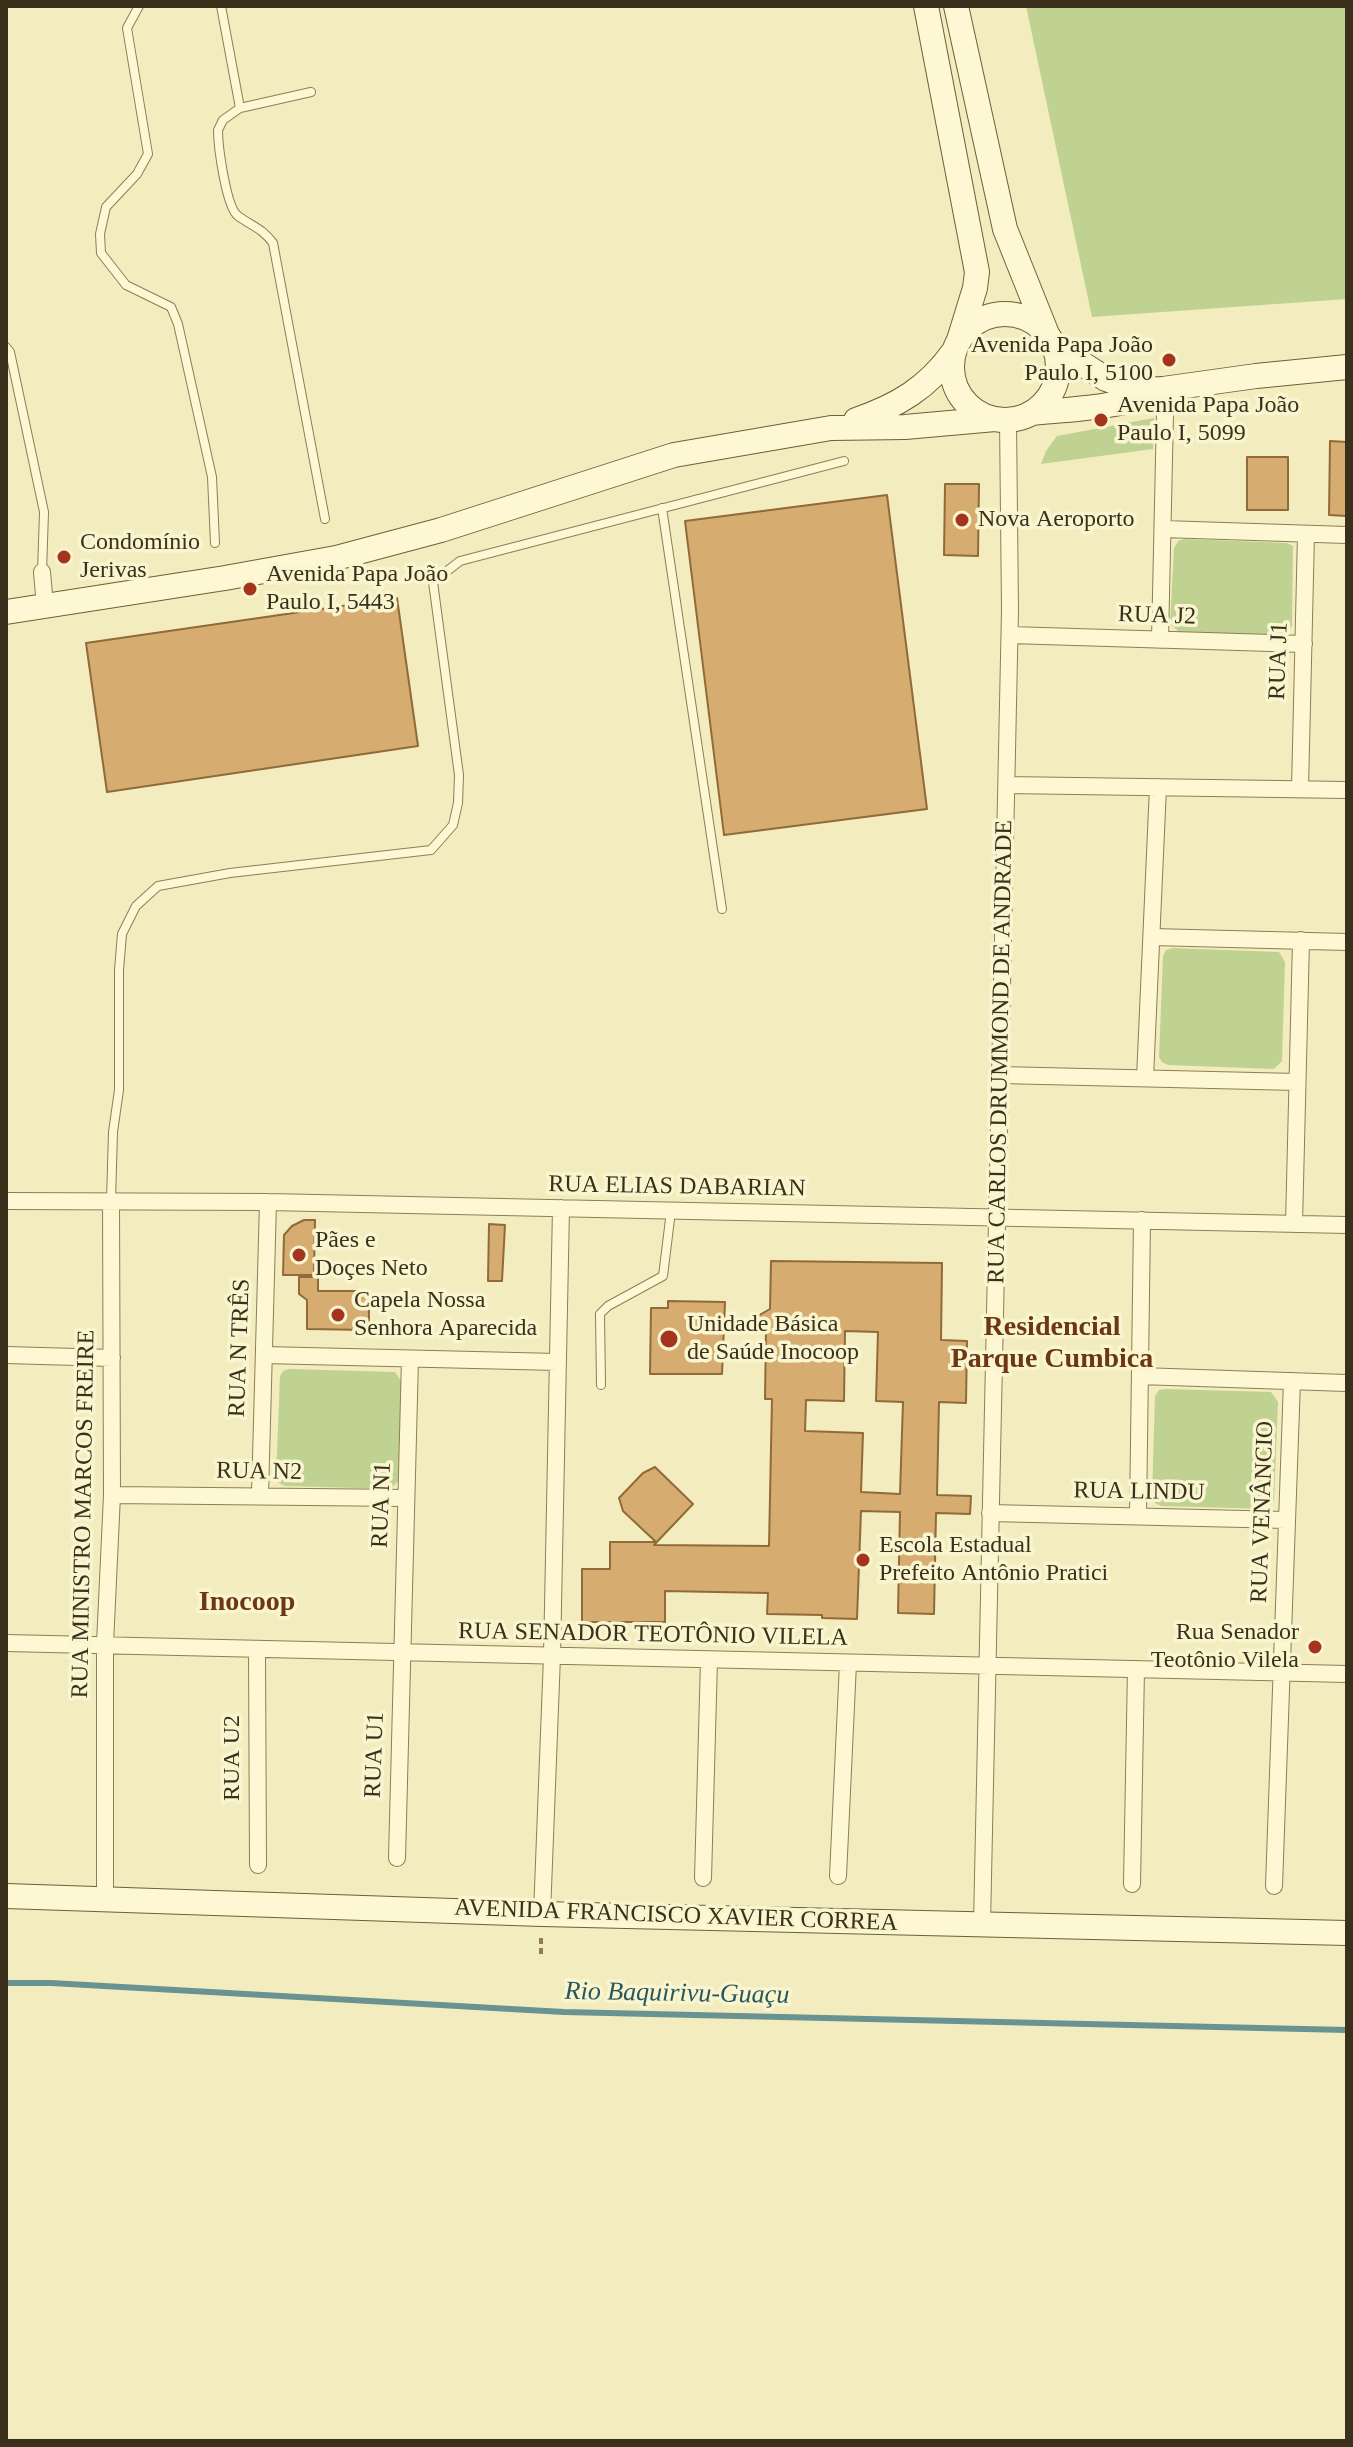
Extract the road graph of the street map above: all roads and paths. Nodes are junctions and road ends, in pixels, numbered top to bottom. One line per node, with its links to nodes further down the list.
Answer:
1 (139, 6): 21 (lane)
2 (221, 6): 6 (lane)
3 (926, 6): 8 (street)
4 (956, 6): 7 (street)
5 (311, 92): 6 (lane)
6 (240, 108): 17 (lane)
7 (1050, 340): 8 (street); 11 (street); 12 (street)
8 (956, 346): 13 (street); 14 (street)
9 (6, 347): 22 (lane)
10 (1347, 367): 11 (street)
11 (1164, 401): 12 (street); 18 (street)
12 (1032, 413): 13 (street)
13 (1001, 420): 14 (street); 25 (street, RUA CARLOS DRUMMOND DE ANDRADE)
14 (831, 428): 23 (street)
15 (844, 461): 16 (lane)
16 (662, 508): 32 (lane); 40 (lane, RUA MINISTRO MARCOS FREIRE)
17 (325, 519)
18 (1163, 529): 19 (street); 26 (street)
19 (1306, 534): 20 (street); 27 (street, RUA J1)
20 (1347, 535)
21 (215, 543)
22 (42, 572): 23 (street)
23 (45, 606): 24 (street)
24 (6, 612)
25 (1010, 635): 26 (street, RUA J2); 28 (street, RUA CARLOS DRUMMOND DE ANDRADE)
26 (1160, 640): 27 (street, RUA J2)
27 (1304, 644): 30 (street, RUA J1)
28 (1007, 785): 29 (street); 36 (street, RUA CARLOS DRUMMOND DE ANDRADE)
29 (1158, 787): 30 (street); 33 (street)
30 (1300, 789): 31 (street)
31 (1347, 790)
32 (722, 909)
33 (1152, 937): 34 (street); 37 (street)
34 (1301, 940): 35 (street); 38 (street)
35 (1347, 942)
36 (1000, 1075): 37 (street); 44 (street, RUA CARLOS DRUMMOND DE ANDRADE)
37 (1145, 1078): 38 (street)
38 (1297, 1082): 46 (street)
39 (6, 1201): 40 (street, RUA ELIAS DABARIAN)
40 (111, 1201): 41 (street, RUA ELIAS DABARIAN); 50 (street, RUA MINISTRO MARCOS FREIRE)
41 (268, 1202): 42 (street, RUA ELIAS DABARIAN); 49 (street, RUA N TRÊS)
42 (561, 1208): 43 (street, RUA ELIAS DABARIAN); 52 (street)
43 (671, 1210): 44 (street, RUA ELIAS DABARIAN); 56 (lane)
44 (997, 1217): 45 (street, RUA ELIAS DABARIAN); 60 (street, RUA CARLOS DRUMMOND DE ANDRADE)
45 (1142, 1220): 46 (street, RUA ELIAS DABARIAN); 53 (street)
46 (1294, 1224): 47 (street, RUA ELIAS DABARIAN)
47 (1347, 1225)
48 (6, 1355): 50 (street)
49 (264, 1355): 51 (street); 58 (street, RUA N TRÊS)
50 (112, 1358): 57 (street, RUA MINISTRO MARCOS FREIRE)
51 (410, 1359): 52 (street); 59 (street, RUA N1)
52 (558, 1362): 67 (street)
53 (1140, 1376): 54 (street); 61 (street)
54 (1292, 1381): 55 (street); 62 (street, RUA VENÂNCIO)
55 (1347, 1383)
56 (601, 1385)
57 (112, 1495): 58 (street, RUA N2); 64 (street, RUA MINISTRO MARCOS FREIRE)
58 (260, 1495): 59 (street, RUA N2)
59 (406, 1498): 66 (street, RUA N1)
60 (990, 1513): 61 (street, RUA LINDU); 70 (street, RUA CARLOS DRUMMOND DE ANDRADE)
61 (1138, 1516): 62 (street, RUA LINDU)
62 (1286, 1520): 72 (street, RUA VENÂNCIO)
63 (6, 1643): 64 (street, RUA SENADOR TEOTÔNIO VILELA)
64 (105, 1644): 65 (street, RUA SENADOR TEOTÔNIO VILELA); 81 (street, RUA MINISTRO MARCOS FREIRE)
65 (257, 1650): 66 (street, RUA SENADOR TEOTÔNIO VILELA); 75 (street, RUA U2)
66 (402, 1653): 67 (street, RUA SENADOR TEOTÔNIO VILELA); 74 (street, RUA U1)
67 (552, 1656): 68 (street, RUA SENADOR TEOTÔNIO VILELA); 82 (street)
68 (709, 1660): 69 (street, RUA SENADOR TEOTÔNIO VILELA); 77 (street)
69 (848, 1663): 70 (street, RUA SENADOR TEOTÔNIO VILELA); 76 (street)
70 (986, 1666): 71 (street, RUA SENADOR TEOTÔNIO VILELA); 83 (street, RUA CARLOS DRUMMOND DE ANDRADE)
71 (1136, 1669): 72 (street, RUA SENADOR TEOTÔNIO VILELA); 78 (street)
72 (1282, 1672): 73 (street, RUA SENADOR TEOTÔNIO VILELA); 79 (street, RUA VENÂNCIO)
73 (1347, 1674)
74 (397, 1858)
75 (258, 1865)
76 (838, 1876)
77 (703, 1878)
78 (1132, 1884)
79 (1274, 1886)
80 (6, 1896): 81 (street, AVENIDA FRANCISCO XAVIER CORREA)
81 (105, 1898): 82 (street, AVENIDA FRANCISCO XAVIER CORREA)
82 (542, 1914): 83 (street, AVENIDA FRANCISCO XAVIER CORREA)
83 (982, 1924): 84 (street, AVENIDA FRANCISCO XAVIER CORREA)
84 (1347, 1933)

